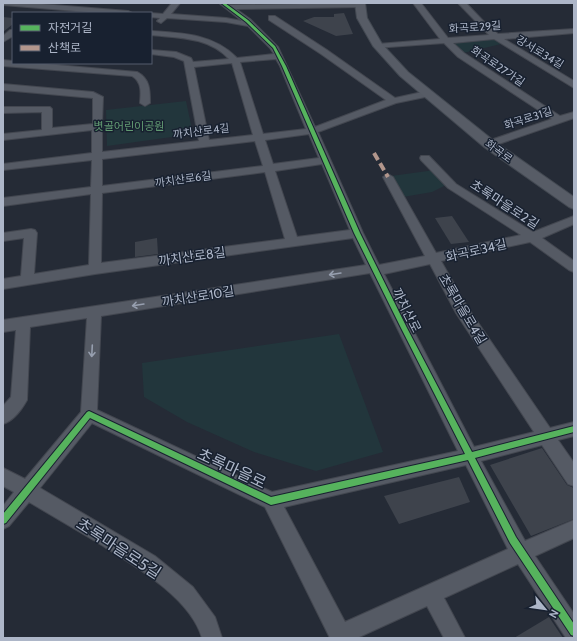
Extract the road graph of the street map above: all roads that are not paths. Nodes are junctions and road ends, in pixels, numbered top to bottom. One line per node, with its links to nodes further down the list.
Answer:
1 (3, 3): 6 (street)
2 (176, 3): 12 (street)
3 (418, 3): 20 (street, 화곡로27가길)
4 (462, 3): 19 (street, 강서로34길)
5 (360, 4): 7 (street, 화곡로); 22 (main road, 화곡로)
6 (47, 5): 8 (street); 9 (street)
7 (226, 5): 14 (street, 까치산로)
8 (76, 11): 10 (street)
9 (38, 12)
10 (102, 12)
11 (152, 15): 12 (street)
12 (166, 16): 14 (street); 16 (street)
13 (272, 18): 33 (street)
14 (250, 24): 24 (street, 까치산로)
15 (574, 30): 19 (street, 화곡로29길)
16 (152, 32)
17 (12, 33): 21 (street)
18 (152, 33): 25 (street)
19 (496, 37): 20 (street, 화곡로29길); 30 (street, 강서로34길)
20 (444, 40): 22 (street, 화곡로29길); 37 (street, 화곡로27가길)
21 (3, 41)
22 (378, 46): 32 (main road, 화곡로)
23 (152, 52): 28 (street)
24 (279, 56): 25 (street); 39 (street, 까치산로)
25 (235, 60): 28 (street); 41 (street)
26 (26, 64): 29 (street)
27 (125, 64): 29 (street)
28 (190, 65): 43 (street)
29 (119, 72): 34 (street)
30 (574, 85)
31 (3, 87): 38 (street)
32 (427, 94): 33 (street); 44 (main road, 화곡로)
33 (393, 101): 39 (street)
34 (145, 103)
35 (3, 110): 40 (street)
36 (574, 115): 37 (street, 화곡로31길)
37 (559, 120): 44 (street, 화곡로31길)
38 (99, 126): 40 (street); 45 (street)
39 (312, 131): 41 (street, 까치산로4길); 47 (street, 까치산로)
40 (47, 132): 42 (street)
41 (259, 136): 43 (street, 까치산로4길); 49 (street)
42 (3, 137)
43 (204, 143): 45 (street, 까치산로4길)
44 (489, 144): 53 (main road, 화곡로)
45 (98, 156): 48 (street, 까치산로4길); 51 (street)
46 (425, 158): 57 (street, 초록마을로2길)
47 (324, 161): 49 (street, 까치산로6길); 55 (street, 까치산로)
48 (3, 167)
49 (269, 168): 51 (street, 까치산로6길); 58 (street)
50 (388, 177): 59 (street, 초록마을로4길)
51 (97, 191): 52 (street, 까치산로6길); 61 (street)
52 (3, 202)
53 (574, 204)
54 (574, 220): 57 (street, 화곡로34길)
55 (357, 233): 58 (street, 까치산로8길); 62 (street, 까치산로)
56 (3, 237): 63 (street)
57 (532, 237): 59 (street, 화곡로34길); 60 (street, 초록마을로2길)
58 (292, 242): 61 (street, 까치산로8길)
59 (434, 259): 62 (street, 화곡로34길); 71 (street, 초록마을로4길)
60 (574, 267)
61 (95, 269): 63 (street, 까치산로8길)
62 (374, 269): 65 (street, 까치산로10길, one-way to 65); 72 (street, 까치산로)
63 (27, 280): 64 (street, 까치산로8길)
64 (3, 284)
65 (94, 312): 66 (street, 까치산로10길); 68 (street, one-way to 68)
66 (23, 322): 67 (street, 까치산로10길); 69 (street)
67 (3, 326)
68 (89, 414): 75 (street); 76 (street, 초록마을로)
69 (3, 417)
70 (574, 429): 71 (street, 초록마을로)
71 (546, 436): 72 (street, 초록마을로); 74 (street, 초록마을로4길)
72 (470, 456): 76 (street, 초록마을로); 79 (street, 까치산로)
73 (3, 476): 75 (street, 초록마을로5길)
74 (574, 478)
75 (27, 490): 77 (street); 83 (street, 초록마을로5길)
76 (271, 501): 82 (street, 초록마을로)
77 (3, 520)
78 (574, 529): 79 (street)
79 (522, 553): 80 (street); 81 (street, 까치산로)
80 (431, 593): 82 (street); 84 (street)
81 (574, 632)
82 (340, 636)
83 (212, 638)
84 (456, 638)

